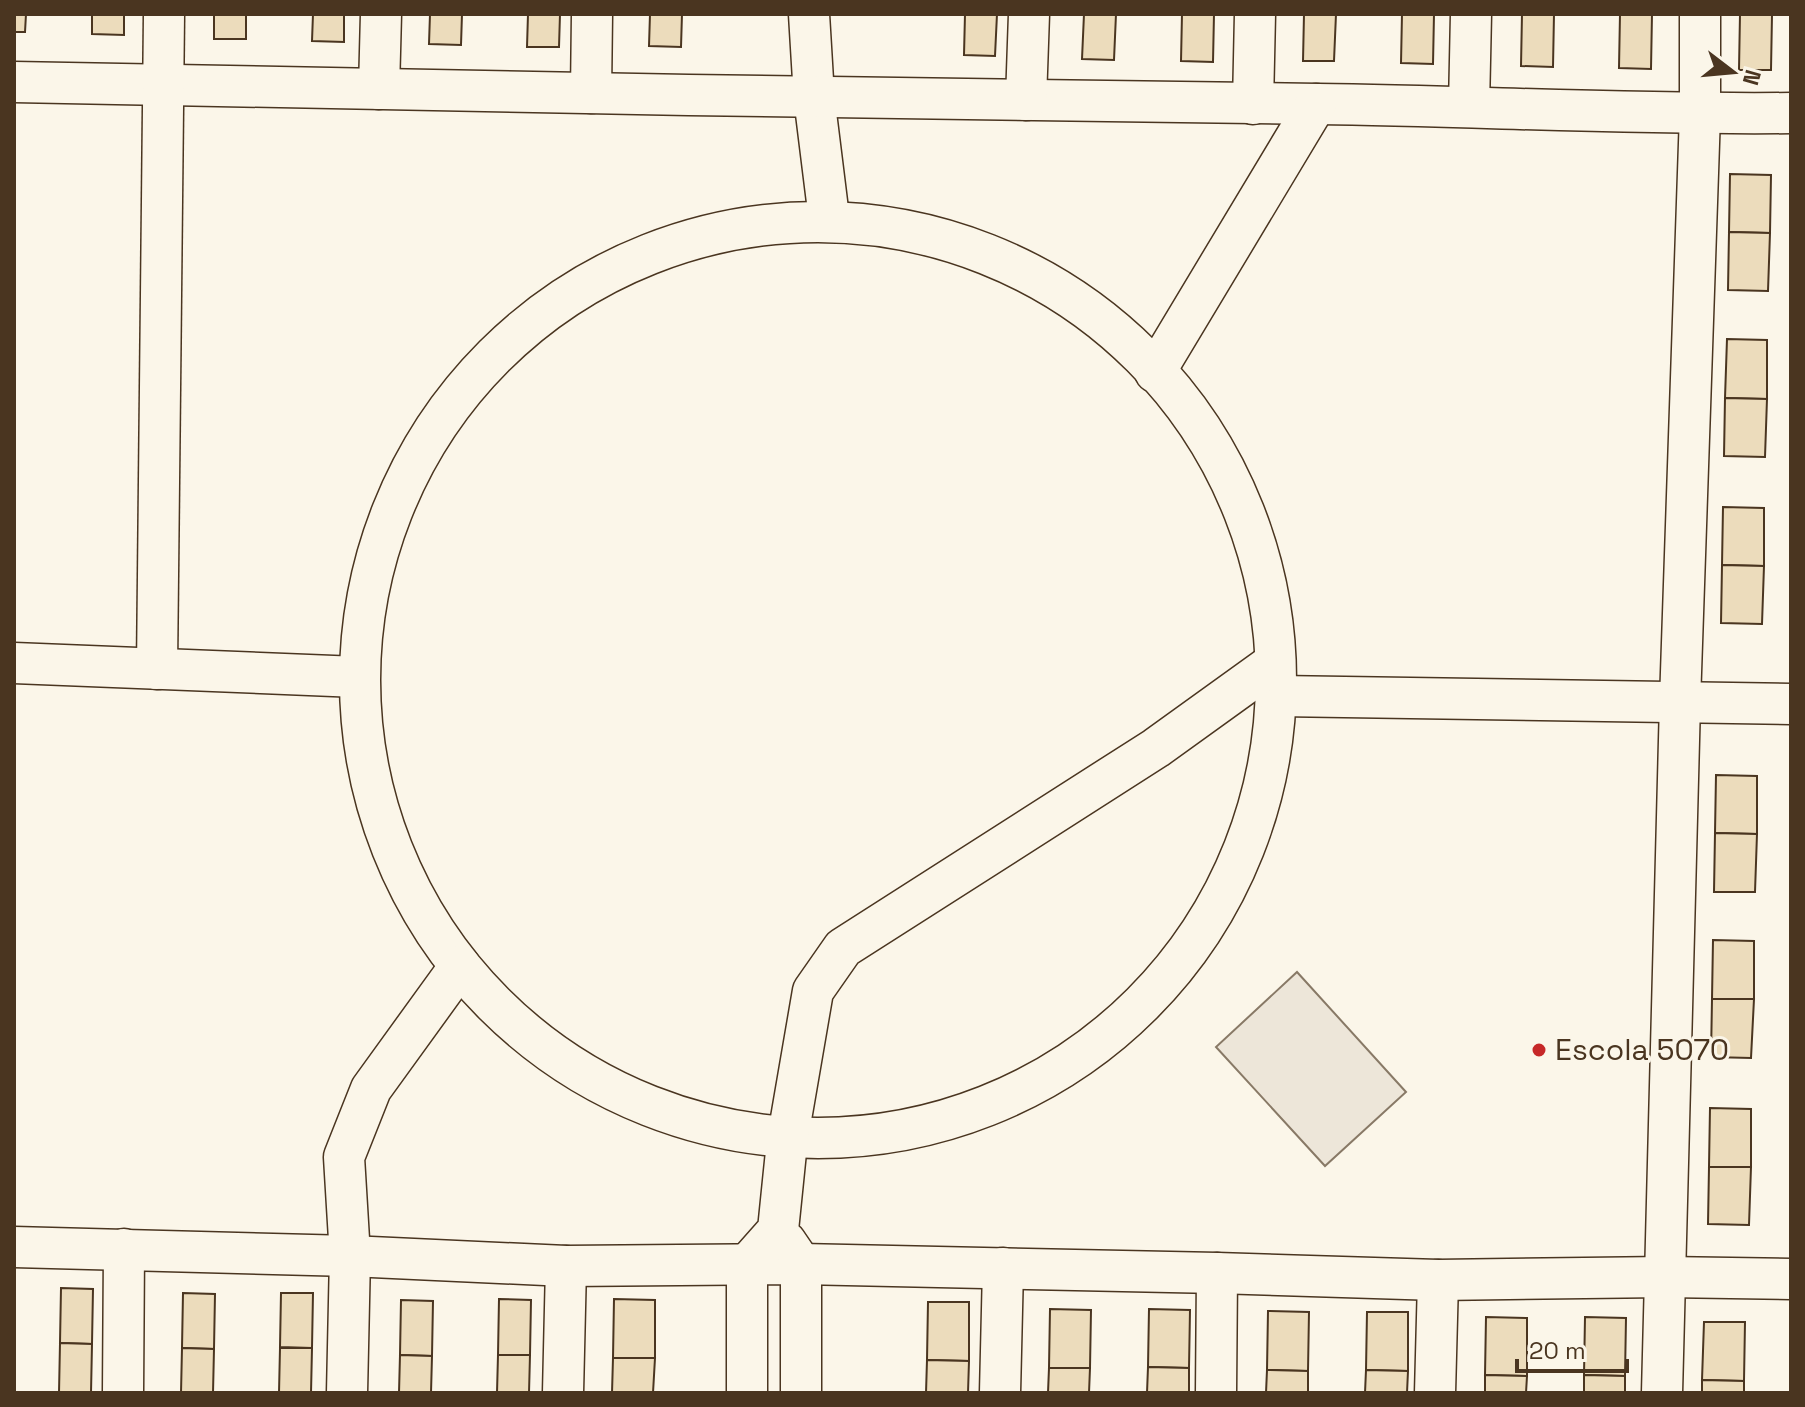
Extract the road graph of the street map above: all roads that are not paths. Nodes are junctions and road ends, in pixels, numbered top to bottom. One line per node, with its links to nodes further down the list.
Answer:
1 (164, 14): 10 (street)
2 (381, 14): 11 (street)
3 (592, 14): 12 (street)
4 (809, 14): 13 (street)
5 (1029, 14): 14 (street)
6 (1255, 14): 15 (street)
7 (1471, 14): 17 (street)
8 (1700, 14): 19 (street)
9 (14, 82): 10 (street)
10 (163, 85): 11 (street); 23 (street)
11 (379, 89): 12 (street)
12 (591, 93): 13 (street)
13 (814, 97): 14 (street); 20 (street)
14 (1026, 100): 15 (street)
15 (1253, 104): 16 (street)
16 (1316, 104): 17 (street); 21 (street)
17 (1469, 106): 19 (street)
18 (1791, 113): 19 (street)
19 (1700, 114): 26 (street)
20 (829, 218): 21 (street); 24 (street)
21 (1155, 372): 25 (street)
22 (14, 663): 23 (street)
23 (157, 669): 24 (street)
24 (358, 677): 28 (street)
25 (1276, 679): 26 (street); 29 (street); 29 (street)
26 (1680, 702): 27 (street); 39 (street)
27 (1791, 704)
28 (460, 966): 29 (street); 33 (street)
29 (787, 1142): 30 (street)
30 (778, 1230): 34 (street); 35 (street)
31 (14, 1247): 32 (street)
32 (124, 1249): 33 (street); 42 (street)
33 (350, 1256): 36 (street); 43 (street)
34 (801, 1264): 35 (street); 37 (street); 46 (street)
35 (747, 1265): 36 (street); 45 (street)
36 (566, 1266): 44 (street)
37 (1003, 1268): 38 (street); 47 (street)
38 (1217, 1273): 41 (street); 48 (street)
39 (1665, 1277): 40 (street); 41 (street); 50 (street)
40 (1791, 1279)
41 (1438, 1280): 49 (street)
42 (123, 1393)
43 (347, 1393)
44 (563, 1393)
45 (747, 1393)
46 (801, 1393)
47 (1000, 1393)
48 (1216, 1393)
49 (1435, 1393)
50 (1662, 1393)

